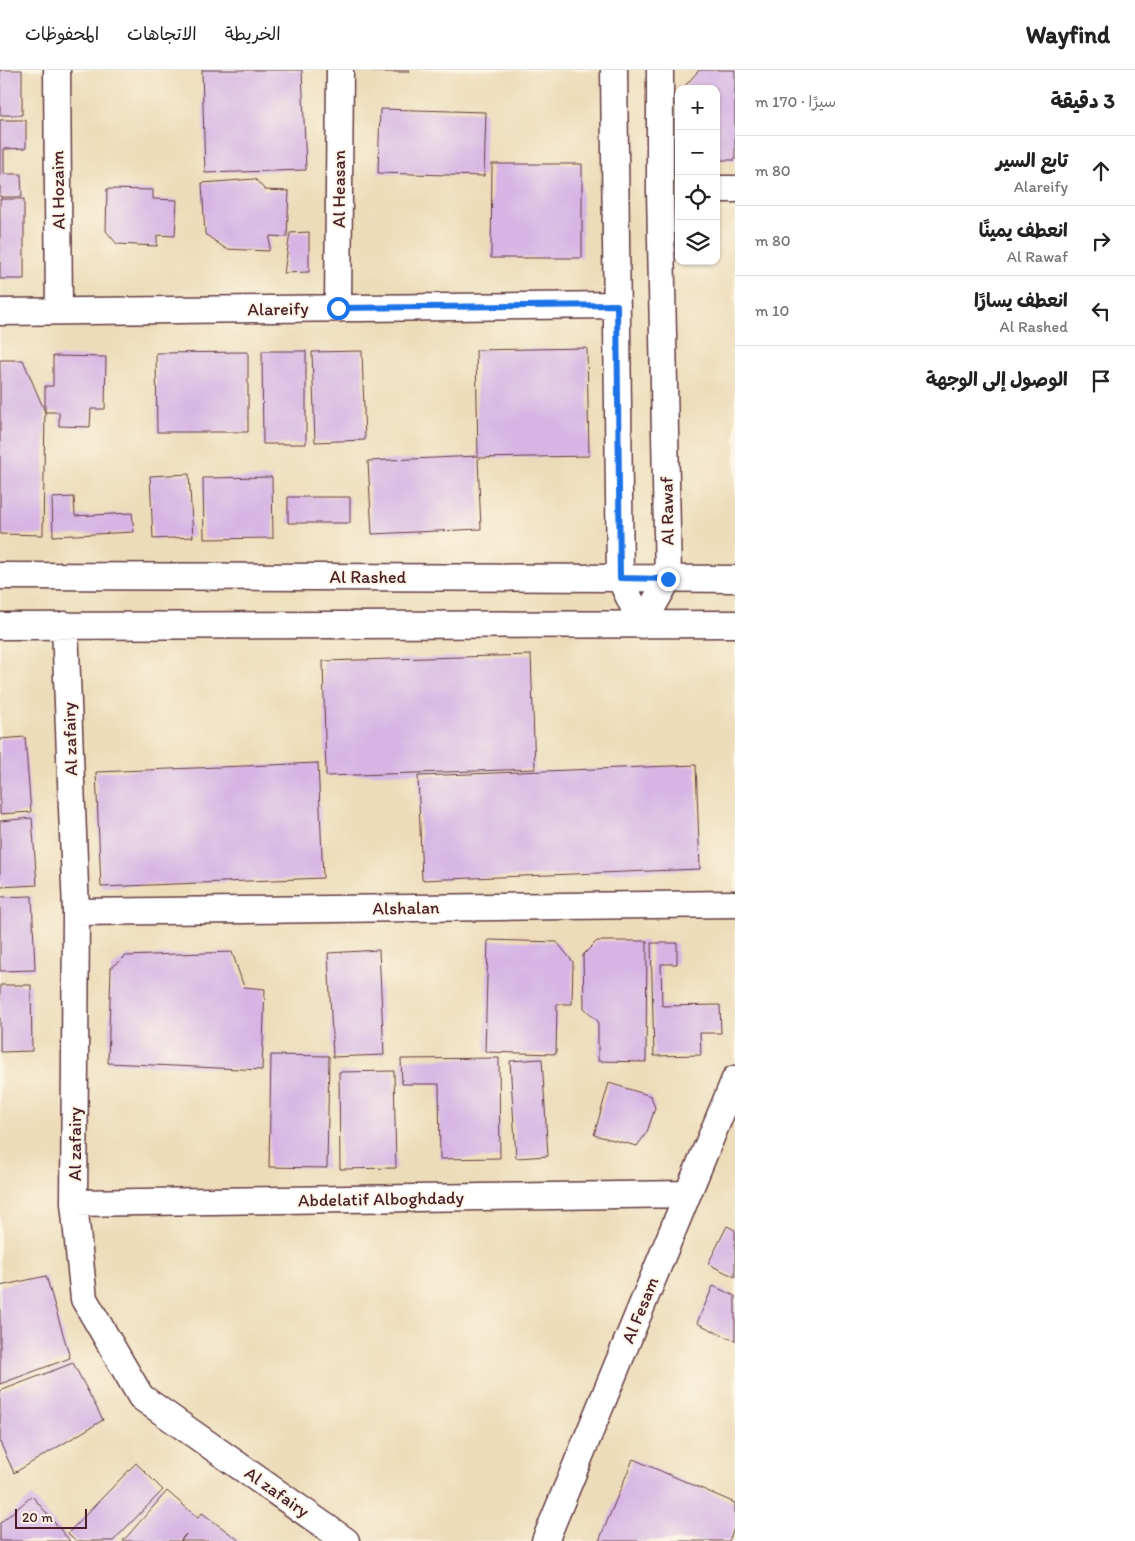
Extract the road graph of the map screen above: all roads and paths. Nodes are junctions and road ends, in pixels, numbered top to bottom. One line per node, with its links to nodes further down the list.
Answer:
1 (57, 70): 10 (street, Al Hozaim)
2 (340, 70): 9 (street, Al Heasan)
3 (614, 70): 8 (street)
4 (660, 70): 7 (street, Al Rawaf)
5 (720, 189): 6 (street)
6 (735, 189)
7 (669, 190): 14 (street, Al Rawaf)
8 (617, 305): 9 (street, Alareify); 13 (street)
9 (338, 308): 10 (street, Alareify)
10 (59, 311): 11 (street, Alareify)
11 (0, 312)
12 (0, 576): 13 (street, Al Rashed)
13 (620, 578): 14 (street, Al Rashed); 18 (street)
14 (668, 579): 15 (street, Al Rashed); 18 (street)
15 (735, 580)
16 (735, 624): 18 (street)
17 (65, 625): 18 (street); 19 (street); 21 (street, Al zafairy)
18 (642, 625)
19 (0, 626)
20 (735, 904): 21 (street, Alshalan)
21 (76, 912): 24 (street, Al zafairy)
22 (735, 1078): 23 (street, Al Fesam)
23 (687, 1194): 24 (street, Abdelatif Alboghdady); 26 (street, Al Fesam)
24 (74, 1203): 25 (street, Al zafairy)
25 (346, 1541)
26 (545, 1541)

